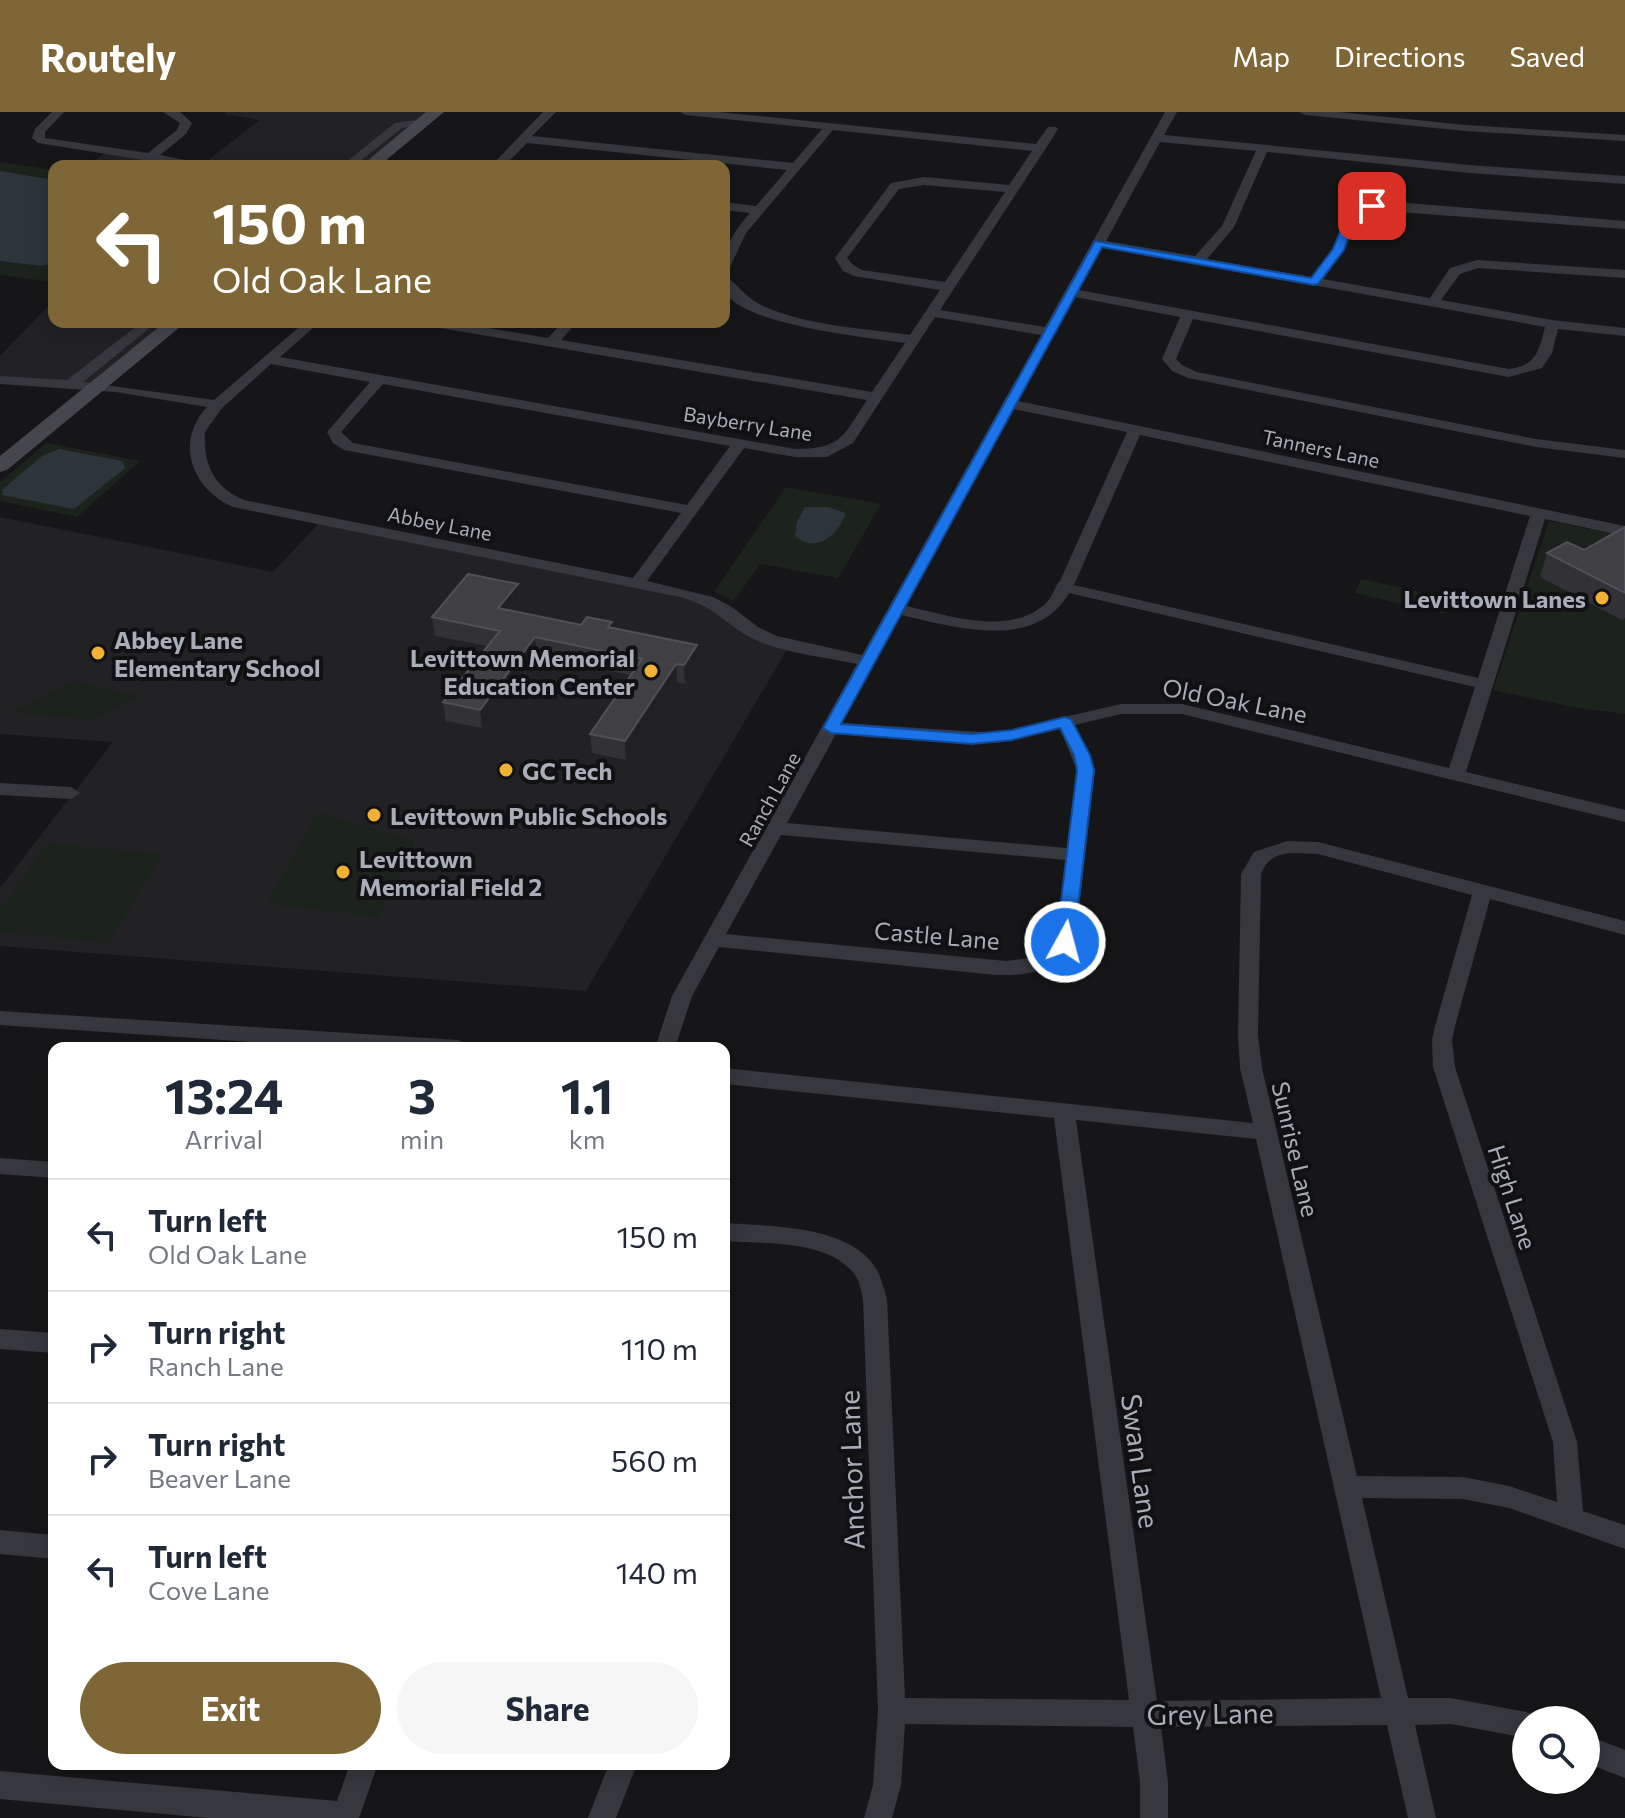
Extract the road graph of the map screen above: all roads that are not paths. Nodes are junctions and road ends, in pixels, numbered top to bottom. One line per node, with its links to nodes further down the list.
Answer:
1 (58, 112): 16 (street)
2 (169, 112): 16 (street)
3 (550, 112): 13 (street)
4 (686, 112): 7 (street)
5 (1171, 112): 11 (street, Ranch Lane)
6 (1305, 112): 12 (street)
7 (737, 114): 9 (street)
8 (430, 117): 18 (street); 19 (main road)
9 (830, 127): 14 (street); 23 (street)
10 (1052, 129): 14 (street, Bayberry Lane)
11 (1157, 138): 15 (street); 29 (street, Ranch Lane)
12 (1625, 138)
13 (524, 139): 20 (street); 21 (street)
14 (1040, 148): 25 (street, Bayberry Lane)
15 (1263, 148): 24 (street); 31 (street)
16 (149, 158): 17 (street)
17 (164, 160)
18 (355, 160)
19 (376, 160)
20 (504, 160)
21 (728, 160)
22 (730, 160): 23 (street)
23 (796, 167): 27 (street)
24 (1625, 180)
25 (1012, 189): 34 (street, Bayberry Lane); 34 (street)
26 (730, 207): 27 (street)
27 (758, 210): 30 (street)
28 (1625, 225): 33 (street)
29 (1099, 243): 31 (street); 36 (street, Ranch Lane)
30 (730, 253)
31 (1198, 261): 33 (street)
32 (1625, 274): 37 (street)
33 (1314, 282): 37 (street)
34 (949, 287): 38 (street, Bayberry Lane)
35 (730, 288): 48 (street)
36 (1072, 293): 39 (street); 46 (street, Ranch Lane)
37 (1433, 303): 40 (street)
38 (932, 313): 46 (street); 48 (street, Bayberry Lane)
39 (1188, 314): 40 (street); 60 (street)
40 (1552, 324): 47 (street)
41 (142, 328): 53 (street)
42 (170, 328): 54 (main road)
43 (306, 328): 50 (street, Abbey Lane)
44 (465, 328): 49 (street)
45 (565, 328): 49 (street)
46 (1049, 332): 56 (street, Ranch Lane)
47 (1625, 332)
48 (915, 340): 55 (street, Bayberry Lane)
49 (551, 343): 55 (street)
50 (271, 360): 52 (street, Bayberry Lane); 57 (street, Abbey Lane)
51 (0, 380): 53 (street)
52 (379, 380): 59 (street, Bayberry Lane); 62 (street)
53 (70, 385): 54 (street)
54 (97, 387): 57 (street); 61 (main road)
55 (877, 397): 59 (street, Bayberry Lane)
56 (1010, 404): 58 (street, Tanners Lane); 67 (street, Ranch Lane)
57 (218, 405): 65 (street, Abbey Lane)
58 (1135, 430): 63 (street, Tanners Lane); 66 (street)
59 (740, 443): 62 (street)
60 (1625, 454)
61 (0, 466)
62 (690, 510): 65 (street)
63 (1539, 513): 64 (street, Tanners Lane); 69 (street)
64 (1625, 531)
65 (637, 584): 68 (street, Abbey Lane)
66 (1063, 587): 67 (street); 69 (street)
67 (897, 609): 68 (street, Ranch Lane)
68 (867, 661): 71 (street, Ranch Lane)
69 (1484, 684): 72 (street)
70 (1065, 722): 71 (street, Old Oak Lane); 72 (street, Old Oak Lane); 77 (street, Castle Lane)
71 (831, 728): 76 (street, Ranch Lane)
72 (1456, 775): 75 (street, Old Oak Lane)
73 (0, 789): 74 (street)
74 (71, 793)
75 (1625, 816)
76 (775, 828): 77 (street); 80 (street, Ranch Lane)
77 (1076, 855): 80 (street, Castle Lane)
78 (1483, 891): 79 (street, Sunrise Lane); 86 (street, Sunrise Lane); 93 (street, High Lane)
79 (1625, 928)
80 (714, 940): 83 (street, Ranch Lane)
81 (0, 1018): 82 (street)
82 (366, 1042)
83 (667, 1042)
84 (730, 1077): 85 (street)
85 (1064, 1111): 86 (street); 99 (street, Swan Lane)
86 (1265, 1132): 92 (street, Sunrise Lane)
87 (0, 1166): 88 (street)
88 (48, 1170)
89 (730, 1233): 97 (street, Anchor Lane)
90 (0, 1339): 91 (street)
91 (48, 1343)
92 (1347, 1487): 93 (street); 98 (street, Sunrise Lane)
93 (1571, 1519): 94 (street)
94 (1625, 1537)
95 (0, 1542): 96 (street)
96 (48, 1546)
97 (892, 1711): 99 (street, Grey Lane); 108 (street, Anchor Lane)
98 (1397, 1711): 99 (street, Grey Lane); 100 (street, Grey Lane); 110 (street, Sunrise Lane)
99 (1144, 1714): 109 (street, Swan Lane)
100 (1512, 1722)
101 (1600, 1754): 102 (street)
102 (1625, 1764)
103 (362, 1770): 106 (street)
104 (621, 1770): 107 (street)
105 (0, 1785): 106 (street)
106 (345, 1817)
107 (602, 1818)
108 (878, 1818)
109 (1154, 1818)
110 (1422, 1818)

